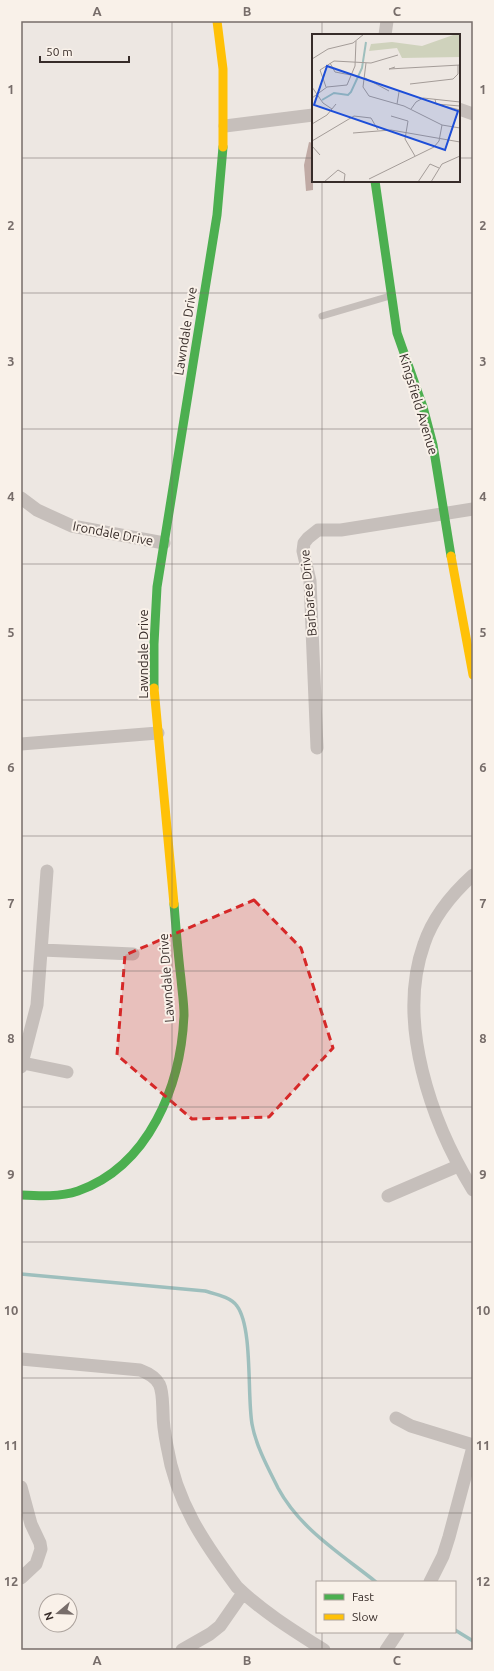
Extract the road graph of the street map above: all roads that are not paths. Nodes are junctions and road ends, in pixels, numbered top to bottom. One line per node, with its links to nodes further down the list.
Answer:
1 (217, 21): 7 (street, Lawndale Drive)
2 (387, 21): 3 (street)
3 (385, 34)
4 (460, 109): 5 (street)
5 (473, 114)
6 (312, 115): 7 (street)
7 (225, 126): 14 (street, Lawndale Drive)
8 (375, 182): 9 (street, Kingsfield Avenue)
9 (391, 296): 10 (lane); 13 (street, Kingsfield Avenue)
10 (322, 316)
11 (21, 498): 14 (street, Irondale Drive)
12 (473, 509): 13 (street, Barbaree Drive)
13 (443, 514): 15 (street, Kingsfield Avenue); 18 (street, Barbaree Drive)
14 (164, 543): 16 (street, Lawndale Drive)
15 (473, 675)
16 (158, 733): 17 (street); 27 (street, Lawndale Drive)
17 (21, 744)
18 (317, 748)
19 (47, 871): 21 (street)
20 (473, 875): 25 (street)
21 (42, 950): 22 (street); 23 (street)
22 (133, 954)
23 (22, 1065): 24 (street)
24 (67, 1072)
25 (458, 1166): 26 (street); 28 (street)
26 (473, 1190)
27 (21, 1195)
28 (388, 1196)
29 (21, 1359): 35 (street)
30 (396, 1418): 31 (street)
31 (473, 1446): 34 (street)
32 (21, 1487): 33 (street)
33 (21, 1578)
34 (430, 1581)
35 (243, 1593): 37 (street); 38 (street)
36 (397, 1633): 39 (street)
37 (182, 1650)
38 (324, 1650)
39 (386, 1650)

